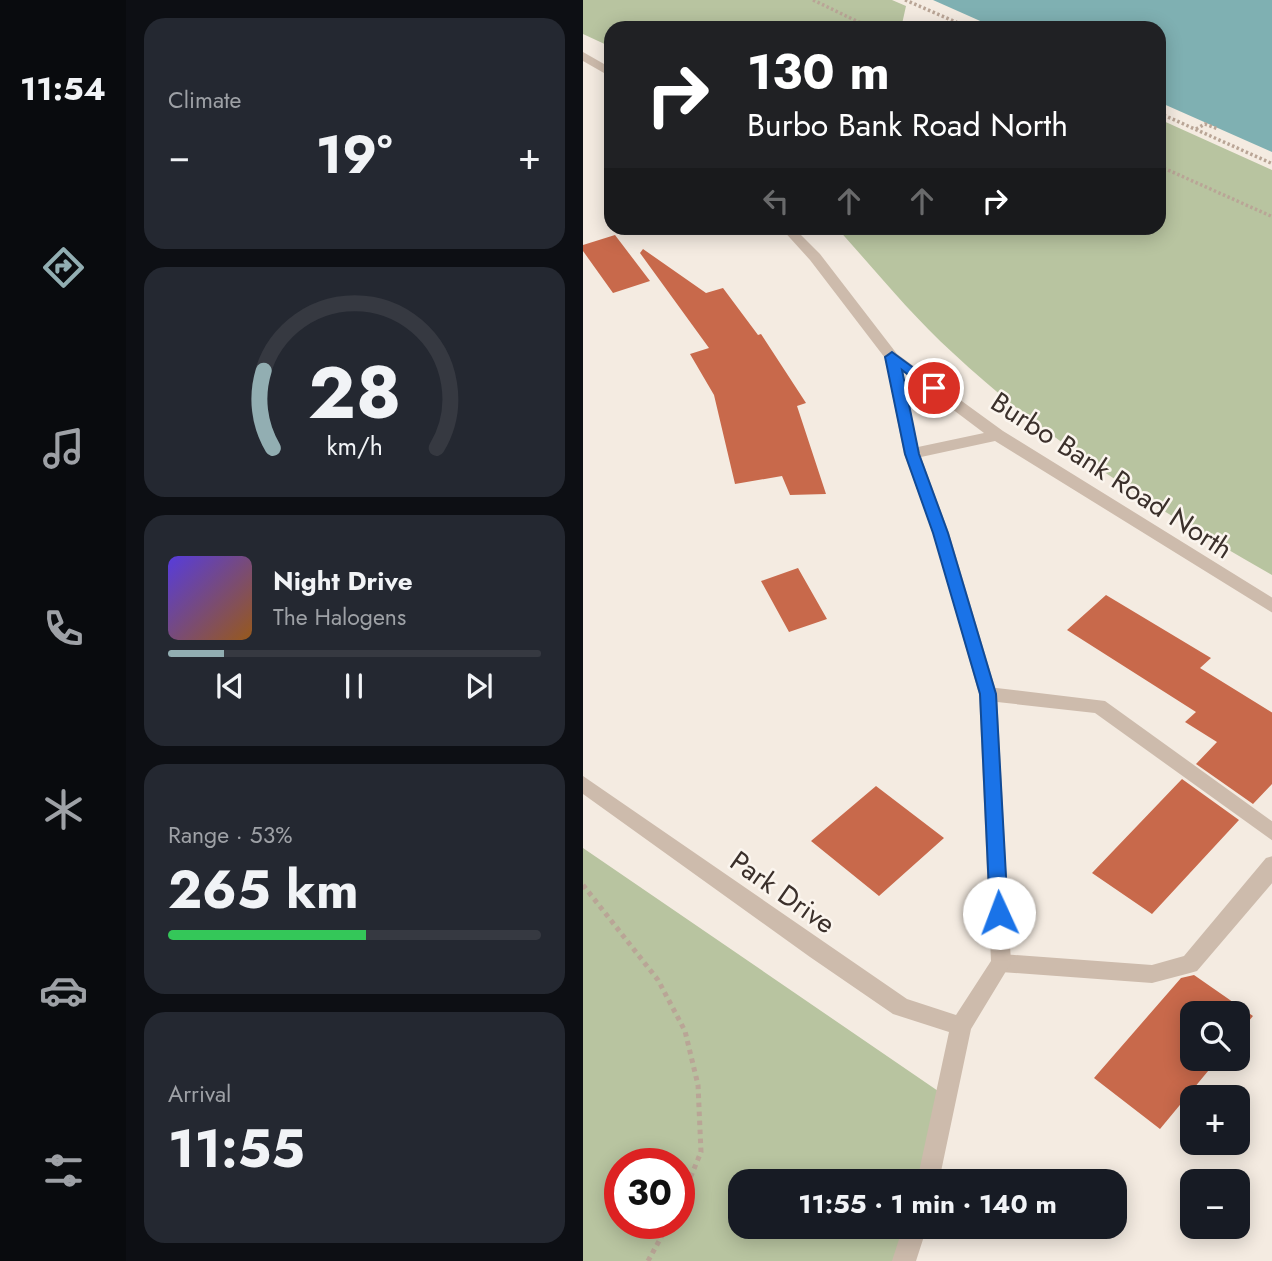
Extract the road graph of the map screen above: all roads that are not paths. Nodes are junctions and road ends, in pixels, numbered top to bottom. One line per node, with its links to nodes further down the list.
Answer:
1 (583, 56): 2 (street)
2 (604, 69)
3 (794, 235): 4 (street)
4 (892, 357): 5 (street, Burbo Bank Road North); 6 (street)
5 (997, 435): 6 (street); 7 (street, Burbo Bank Road North)
6 (912, 454): 8 (street)
7 (1272, 607)
8 (988, 694): 10 (street); 12 (street)
9 (583, 783): 13 (street, Park Drive)
10 (1272, 834)
11 (1272, 864): 12 (street)
12 (1001, 963): 13 (street)
13 (961, 1026): 14 (street)
14 (931, 1169)
15 (911, 1239): 16 (street)
16 (904, 1261)

